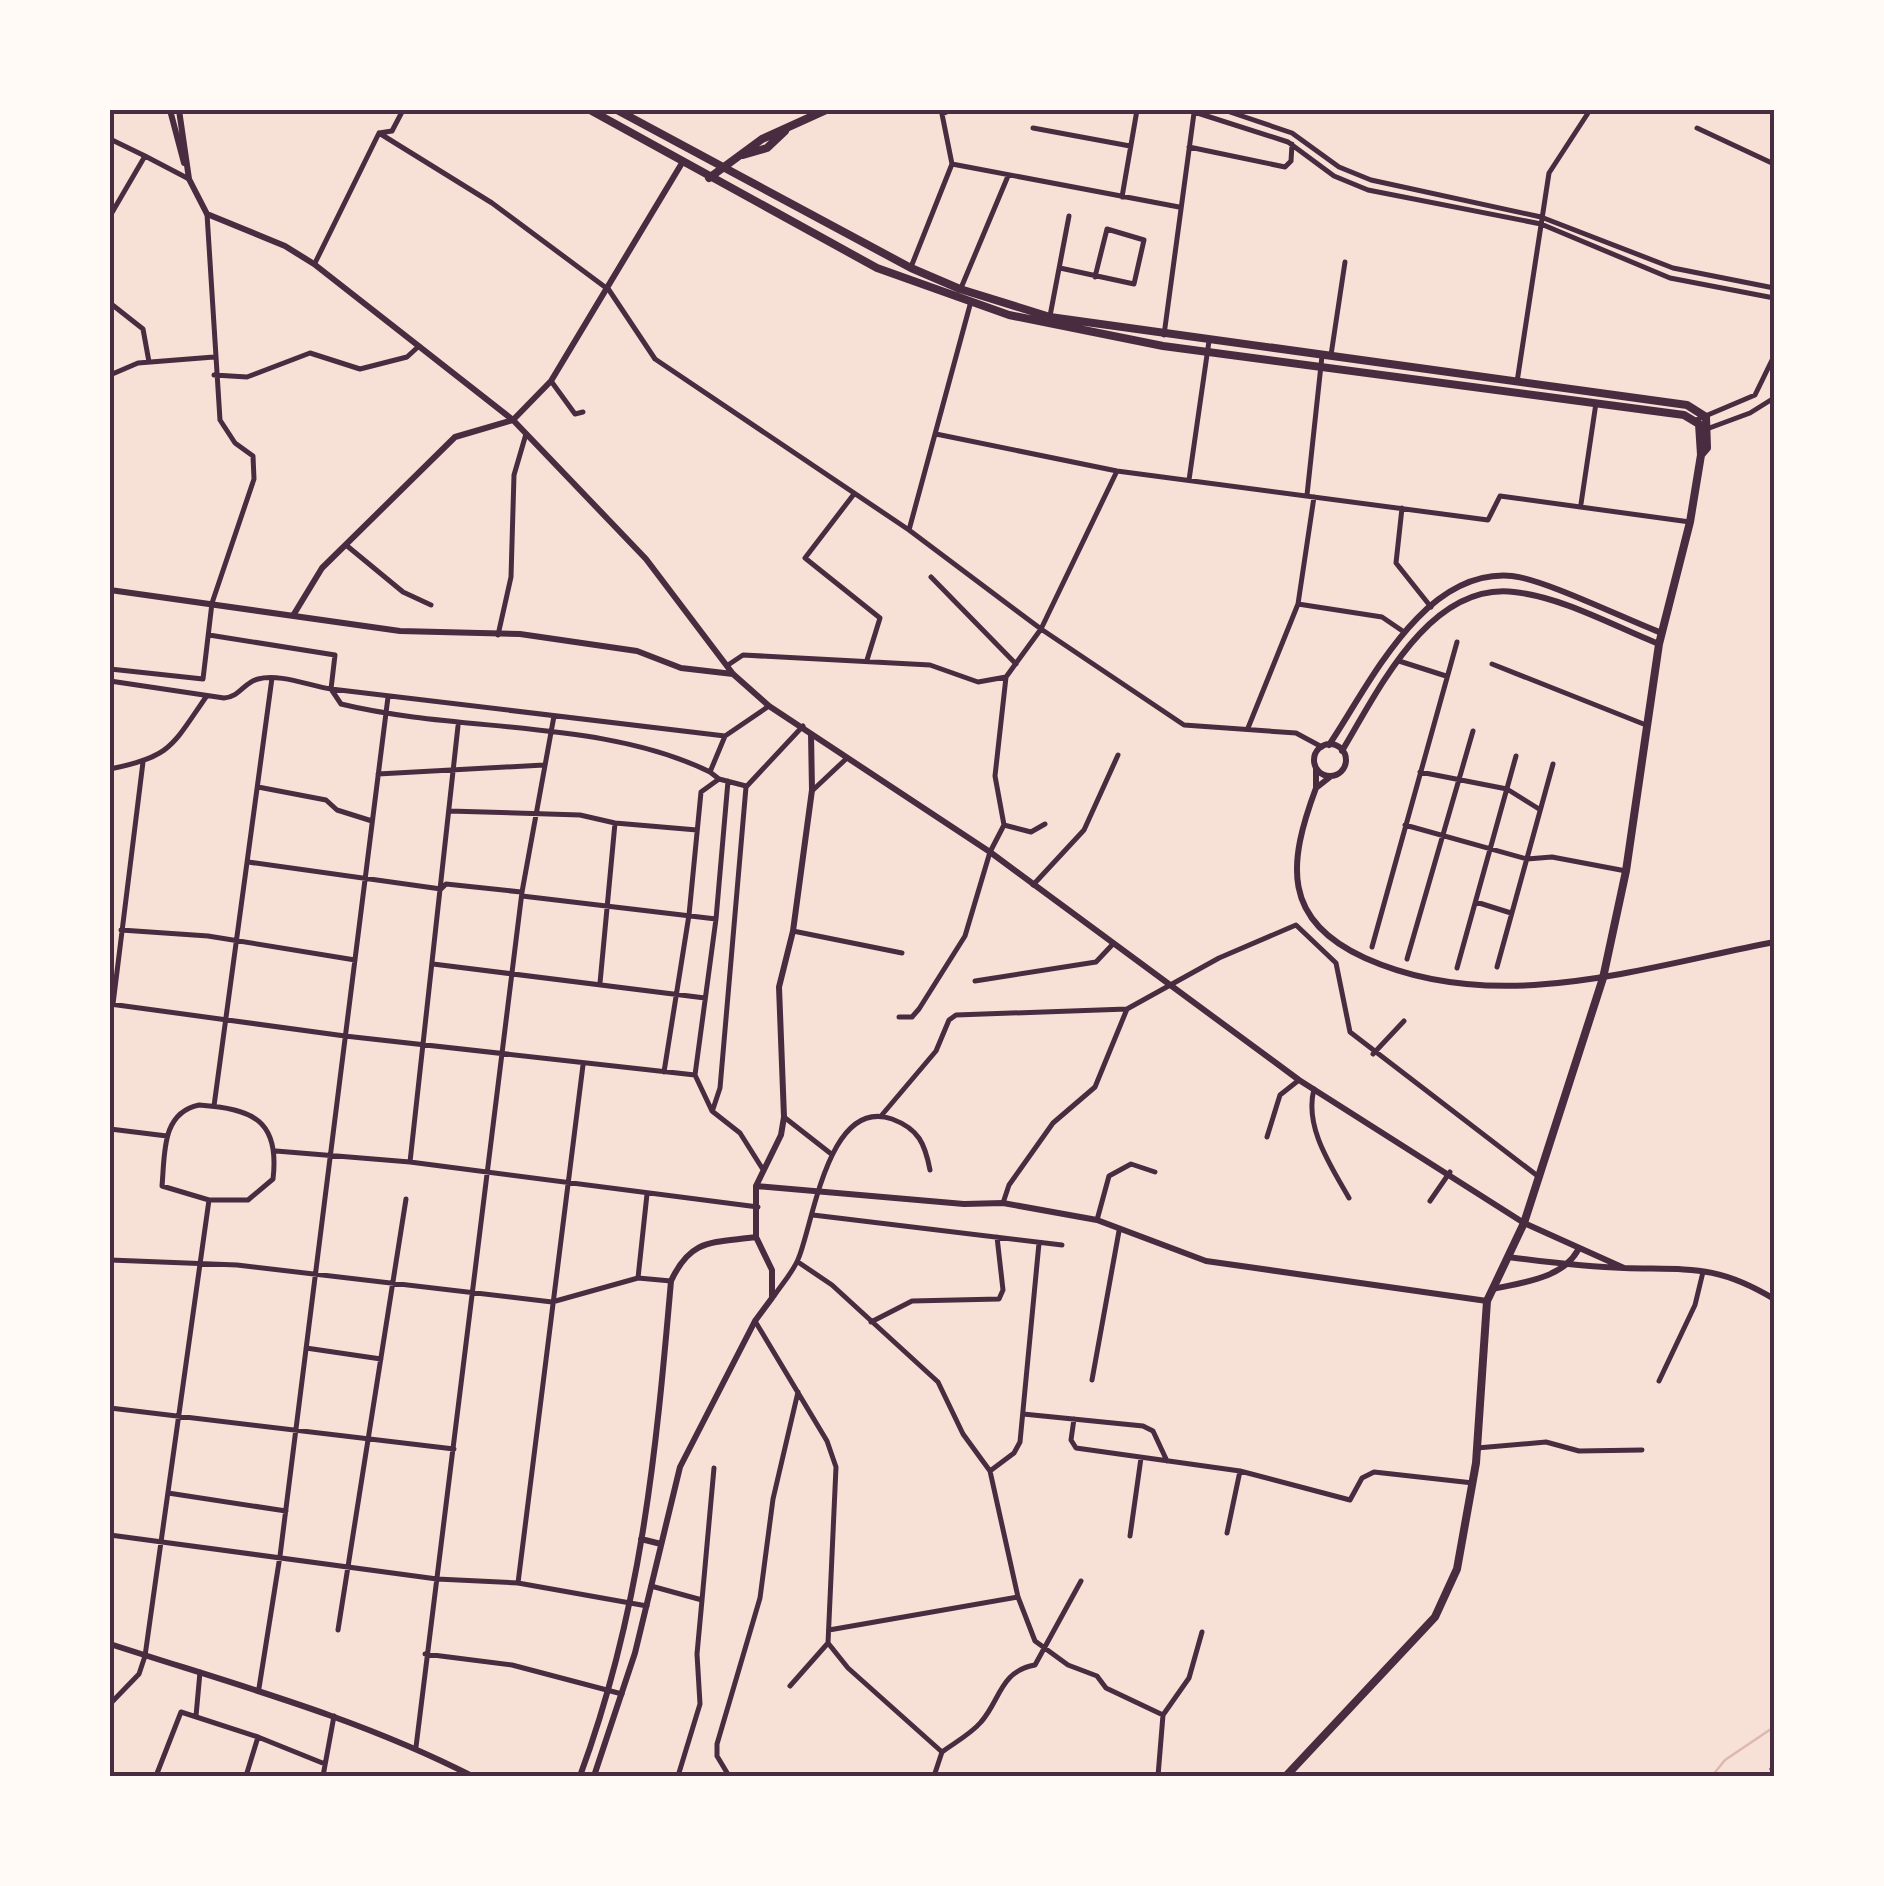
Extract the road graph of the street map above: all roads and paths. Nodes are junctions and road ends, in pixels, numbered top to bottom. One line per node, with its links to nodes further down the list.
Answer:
1 (170, 110): 23 (street)
2 (179, 110): 23 (street)
3 (403, 110): 14 (street)
4 (590, 110): 20 (main road)
5 (617, 110): 24 (main road)
6 (826, 110): 24 (main road)
7 (951, 110): 21 (street)
8 (1136, 110): 17 (street)
9 (1224, 110): 33 (street)
10 (1590, 110): 33 (street)
11 (1192, 111): 16 (street); 18 (street)
12 (1033, 128): 17 (street)
13 (1698, 128): 22 (street)
14 (379, 133): 35 (street); 41 (street)
15 (110, 139): 19 (street)
16 (1292, 144): 18 (street); 33 (street)
17 (1130, 146): 28 (street)
18 (1189, 146): 29 (street)
19 (146, 156): 27 (street); 31 (street)
20 (682, 163): 26 (main road); 41 (street)
21 (952, 164): 25 (street); 36 (street)
22 (1774, 164)
23 (187, 169): 27 (street)
24 (726, 169): 26 (main road); 36 (main road)
25 (1008, 176): 28 (street); 40 (street)
26 (709, 178): 43 (main road)
27 (188, 180): 30 (street)
28 (1122, 197): 29 (street)
29 (1179, 207): 47 (street)
30 (207, 214): 35 (street); 51 (street)
31 (110, 216)
32 (1069, 216): 37 (street)
33 (1541, 221): 39 (street); 42 (street); 58 (street)
34 (1344, 262): 52 (street)
35 (314, 264): 48 (street)
36 (911, 268): 40 (main road)
37 (1060, 268): 38 (street); 46 (street)
38 (1095, 277): 38 (street)
39 (1774, 288)
40 (960, 289): 43 (street); 46 (main road)
41 (609, 290): 57 (street); 73 (street)
42 (1774, 298)
43 (956, 299): 45 (main road)
44 (110, 303): 53 (street)
45 (970, 304): 49 (main road); 69 (street)
46 (1050, 317): 47 (main road)
47 (1164, 335): 49 (main road)
48 (419, 346): 56 (street); 64 (street)
49 (1208, 346): 52 (main road); 54 (main road); 72 (street)
50 (1774, 356): 63 (street)
51 (214, 357): 53 (street); 56 (street)
52 (1326, 357): 54 (street); 58 (main road)
53 (149, 362): 55 (street)
54 (1320, 367): 59 (main road); 74 (street)
55 (110, 375)
56 (214, 375): 84 (street)
57 (552, 381): 62 (street); 64 (street)
58 (1518, 382): 59 (main road); 63 (main road)
59 (1517, 394): 61 (main road)
60 (1774, 398): 66 (street)
61 (1596, 403): 65 (main road); 75 (street)
62 (583, 412)
63 (1706, 417): 65 (street); 66 (main road)
64 (513, 420): 68 (street); 79 (street)
65 (1696, 420): 67 (main road)
66 (1710, 428): 67 (street); 70 (main road)
67 (1699, 431): 70 (main road)
68 (526, 434): 93 (street); 100 (street)
69 (936, 434): 71 (street); 78 (street)
70 (1701, 455): 77 (main road)
71 (1117, 471): 72 (street); 89 (street)
72 (1189, 480): 74 (street)
73 (854, 494): 78 (street); 96 (street)
74 (1311, 496): 76 (street); 85 (street)
75 (1582, 504): 76 (street); 77 (street)
76 (1402, 508): 87 (street)
77 (1690, 522): 91 (main road)
78 (909, 530): 89 (street)
79 (346, 545): 86 (street); 88 (street)
80 (1509, 576): 83 (street); 87 (street); 91 (street)
81 (931, 577): 98 (street)
82 (110, 590): 84 (street)
83 (1510, 591): 95 (street); 97 (street)
84 (212, 603): 88 (street); 92 (street)
85 (1298, 604): 90 (street); 116 (street)
86 (431, 605)
87 (1431, 607): 90 (street)
88 (294, 614): 93 (street)
89 (1041, 629): 98 (street); 116 (street)
90 (1405, 632): 121 (street)
91 (1662, 633): 95 (main road)
92 (209, 635): 101 (street); 107 (street)
93 (498, 635): 102 (street)
94 (1457, 642): 103 (street)
95 (1659, 644): 115 (main road)
96 (867, 661): 100 (street); 104 (street)
97 (1400, 661): 103 (street); 122 (street)
98 (1016, 664): 104 (street)
99 (1492, 664): 115 (street)
100 (728, 665): 102 (street)
101 (110, 669)
102 (733, 674): 110 (street)
103 (1446, 676): 133 (street)
104 (1006, 677): 150 (street)
105 (272, 678): 107 (street); 108 (street); 139 (street)
106 (110, 681): 108 (street)
107 (331, 690): 109 (street); 111 (street)
108 (206, 696): 126 (street)
109 (388, 697): 111 (street); 112 (street)
110 (770, 706): 114 (street); 120 (street)
111 (385, 715): 113 (street); 134 (street)
112 (554, 716): 118 (street); 120 (street)
113 (458, 726): 118 (street); 129 (street)
114 (803, 726): 119 (street); 140 (street)
115 (1649, 726): 158 (main road)
116 (1248, 728): 121 (street)
117 (1473, 731): 137 (street)
118 (552, 732): 128 (street); 132 (street)
119 (812, 734): 125 (street); 143 (street)
120 (724, 736): 132 (street)
121 (1326, 746): 122 (street); 131 (street)
122 (1342, 751): 135 (street)
123 (1118, 755): 160 (street)
124 (1516, 756): 142 (street)
125 (847, 758): 143 (street); 155 (street)
126 (143, 762): 130 (street); 168 (street)
127 (1552, 764): 144 (street)
128 (546, 766): 129 (street); 146 (street)
129 (454, 767): 134 (street); 145 (street)
130 (110, 768)
131 (1316, 768): 135 (street); 141 (street)
132 (710, 772): 136 (street)
133 (1420, 772): 137 (street); 151 (street)
134 (378, 774): 147 (street)
135 (1331, 776): 141 (street)
136 (719, 779): 138 (street); 152 (street)
137 (1458, 780): 142 (street); 153 (street)
138 (728, 782): 140 (street); 167 (street)
139 (258, 787): 147 (street); 157 (street)
140 (746, 787): 201 (street)
141 (1316, 788): 170 (street)
142 (1507, 789): 144 (street); 154 (street)
143 (812, 790): 169 (street)
144 (1540, 810): 156 (street)
145 (449, 811): 146 (street); 161 (street)
146 (536, 816): 148 (street); 162 (street)
147 (372, 822): 159 (street)
148 (616, 824): 152 (street); 164 (street)
149 (1045, 824): 150 (street)
150 (1004, 825): 155 (street)
151 (1405, 825): 153 (street); 173 (street)
152 (697, 830): 166 (street)
153 (1442, 835): 154 (street); 175 (street)
154 (1490, 849): 156 (street); 163 (street)
155 (990, 852): 160 (street); 188 (street)
156 (1527, 859): 158 (street); 165 (street)
157 (248, 862): 159 (street); 171 (street)
158 (1626, 871): 216 (main road)
159 (365, 877): 161 (street); 176 (street)
160 (1034, 885): 172 (street)
161 (441, 888): 162 (street); 177 (street)
162 (522, 894): 164 (street); 180 (street)
163 (1476, 902): 165 (street); 179 (street)
164 (607, 904): 166 (street); 182 (street)
165 (1512, 914): 178 (street)
166 (689, 915): 167 (street); 184 (street)
167 (716, 919): 185 (street)
168 (121, 930): 171 (street); 186 (street)
169 (793, 931): 174 (street); 203 (street)
170 (1774, 942)
171 (237, 943): 176 (street); 189 (street)
172 (1112, 945): 181 (street); 183 (street)
173 (1372, 948)
174 (902, 953)
175 (1407, 959)
176 (354, 960): 191 (street)
177 (433, 964): 180 (street); 192 (street)
178 (1496, 967)
179 (1457, 968)
180 (513, 975): 182 (street); 193 (street)
181 (975, 981)
182 (600, 983): 184 (street)
183 (1170, 988): 187 (street); 194 (street); 198 (street)
184 (677, 994): 185 (street); 196 (street)
185 (705, 998): 197 (street)
186 (111, 1004): 189 (street)
187 (1127, 1010): 202 (street); 225 (street)
188 (899, 1017)
189 (227, 1018): 191 (street); 200 (street)
190 (1404, 1021): 194 (street)
191 (345, 1036): 192 (street); 209 (street)
192 (425, 1044): 193 (street); 210 (street)
193 (502, 1053): 195 (street); 215 (street)
194 (1373, 1054): 216 (street)
195 (583, 1064): 196 (street); 217 (street)
196 (664, 1072): 197 (street)
197 (695, 1074): 201 (street)
198 (1299, 1080): 199 (street); 206 (street)
199 (1314, 1089): 214 (street); 221 (street)
200 (214, 1106): 205 (street); 207 (street)
201 (712, 1112): 211 (street)
202 (882, 1116): 208 (street); 212 (street)
203 (784, 1117): 208 (street); 211 (street)
204 (110, 1129): 205 (street)
205 (166, 1136): 222 (street)
206 (1268, 1138)
207 (276, 1151): 209 (street); 222 (street)
208 (830, 1153): 220 (street)
209 (329, 1155): 210 (street); 243 (street)
210 (410, 1162): 215 (street)
211 (762, 1168): 218 (street)
212 (930, 1170)
213 (1155, 1172): 228 (street)
214 (1450, 1172): 224 (street); 229 (street)
215 (489, 1173): 217 (street); 248 (street)
216 (1539, 1178): 229 (main road)
217 (571, 1185): 219 (street); 252 (street)
218 (756, 1186): 220 (street); 226 (street)
219 (647, 1194): 226 (street); 244 (street)
220 (818, 1194): 225 (street); 227 (street)
221 (1349, 1198)
222 (209, 1200): 239 (street)
223 (406, 1200): 245 (street)
224 (1430, 1201)
225 (1003, 1203): 228 (street)
226 (758, 1207): 231 (street)
227 (814, 1215): 232 (street); 238 (street)
228 (1096, 1220): 230 (street)
229 (1524, 1223): 235 (street); 236 (main road)
230 (1119, 1231): 251 (street); 257 (street)
231 (756, 1237): 246 (street); 249 (street)
232 (997, 1238): 233 (street); 254 (street)
233 (1039, 1243): 234 (street); 261 (street)
234 (1062, 1245)
235 (1578, 1250): 240 (street); 241 (street)
236 (1507, 1257): 240 (street); 247 (main road)
237 (110, 1260): 239 (street)
238 (798, 1262): 249 (street); 254 (street)
239 (197, 1264): 243 (street); 262 (street)
240 (1570, 1264): 241 (street); 247 (street)
241 (1624, 1268): 242 (street)
242 (1704, 1270): 250 (street); 258 (street)
243 (316, 1274): 245 (street); 255 (street)
244 (638, 1278): 246 (street); 252 (street)
245 (393, 1281): 248 (street); 256 (street)
246 (671, 1281): 280 (street)
247 (1492, 1289): 251 (main road)
248 (474, 1293): 252 (street); 267 (street)
249 (772, 1298): 253 (street)
250 (1774, 1299)
251 (1486, 1300): 266 (main road)
252 (552, 1302): 286 (street)
253 (755, 1322): 259 (street); 282 (street)
254 (870, 1322): 272 (street)
255 (306, 1348): 256 (street); 264 (street)
256 (381, 1359): 265 (street)
257 (1092, 1380)
258 (1660, 1381)
259 (798, 1392): 294 (street); 321 (street)
260 (110, 1408): 262 (street)
261 (1023, 1414): 263 (street); 272 (street)
262 (176, 1416): 264 (street); 275 (street)
263 (1074, 1418): 269 (street); 270 (street)
264 (296, 1430): 265 (street); 276 (street)
265 (368, 1438): 267 (street); 284 (street)
266 (1477, 1448): 268 (street); 274 (main road)
267 (454, 1449): 285 (street)
268 (1642, 1450)
269 (1141, 1458): 270 (street); 279 (street)
270 (1167, 1462): 273 (street)
271 (714, 1468): 290 (street)
272 (990, 1471): 289 (street)
273 (1240, 1472): 274 (street); 277 (street)
274 (1473, 1483): 324 (main road)
275 (168, 1493): 276 (street); 281 (street)
276 (286, 1512): 283 (street)
277 (1227, 1533)
278 (110, 1535): 281 (street)
279 (1130, 1536)
280 (642, 1540): 282 (street); 291 (street)
281 (162, 1542): 283 (street); 300 (street)
282 (662, 1544): 288 (street)
283 (280, 1556): 284 (street); 303 (street)
284 (348, 1567): 285 (street); 293 (street)
285 (436, 1579): 286 (street); 299 (street)
286 (518, 1582): 291 (street)
287 (1081, 1582): 298 (street)
288 (652, 1586): 290 (street); 292 (street)
289 (1018, 1597): 294 (street); 298 (street)
290 (702, 1600): 320 (street)
291 (633, 1604): 292 (street); 304 (street)
292 (648, 1606): 305 (street)
293 (338, 1630)
294 (829, 1630): 296 (street)
295 (1202, 1632): 309 (street)
296 (828, 1643): 302 (street); 312 (street)
297 (110, 1644): 300 (street)
298 (1046, 1652): 309 (street); 312 (street)
299 (424, 1654): 304 (street); 311 (street)
300 (145, 1656): 301 (street); 306 (street)
301 (200, 1672): 303 (street); 307 (street)
302 (790, 1686)
303 (259, 1688): 308 (street)
304 (612, 1691): 305 (street); 318 (street)
305 (622, 1694): 319 (street)
306 (110, 1704)
307 (196, 1716): 310 (street); 314 (street)
308 (334, 1716): 311 (street); 313 (street)
309 (1164, 1716): 323 (street)
310 (258, 1736): 313 (street); 315 (street)
311 (416, 1747): 317 (street)
312 (942, 1752): 322 (street)
313 (325, 1764): 316 (street)
314 (156, 1776)
315 (246, 1776)
316 (323, 1776)
317 (472, 1776)
318 (580, 1776)
319 (594, 1776)
320 (678, 1776)
321 (729, 1776)
322 (934, 1776)
323 (1158, 1776)
324 (1286, 1776)

